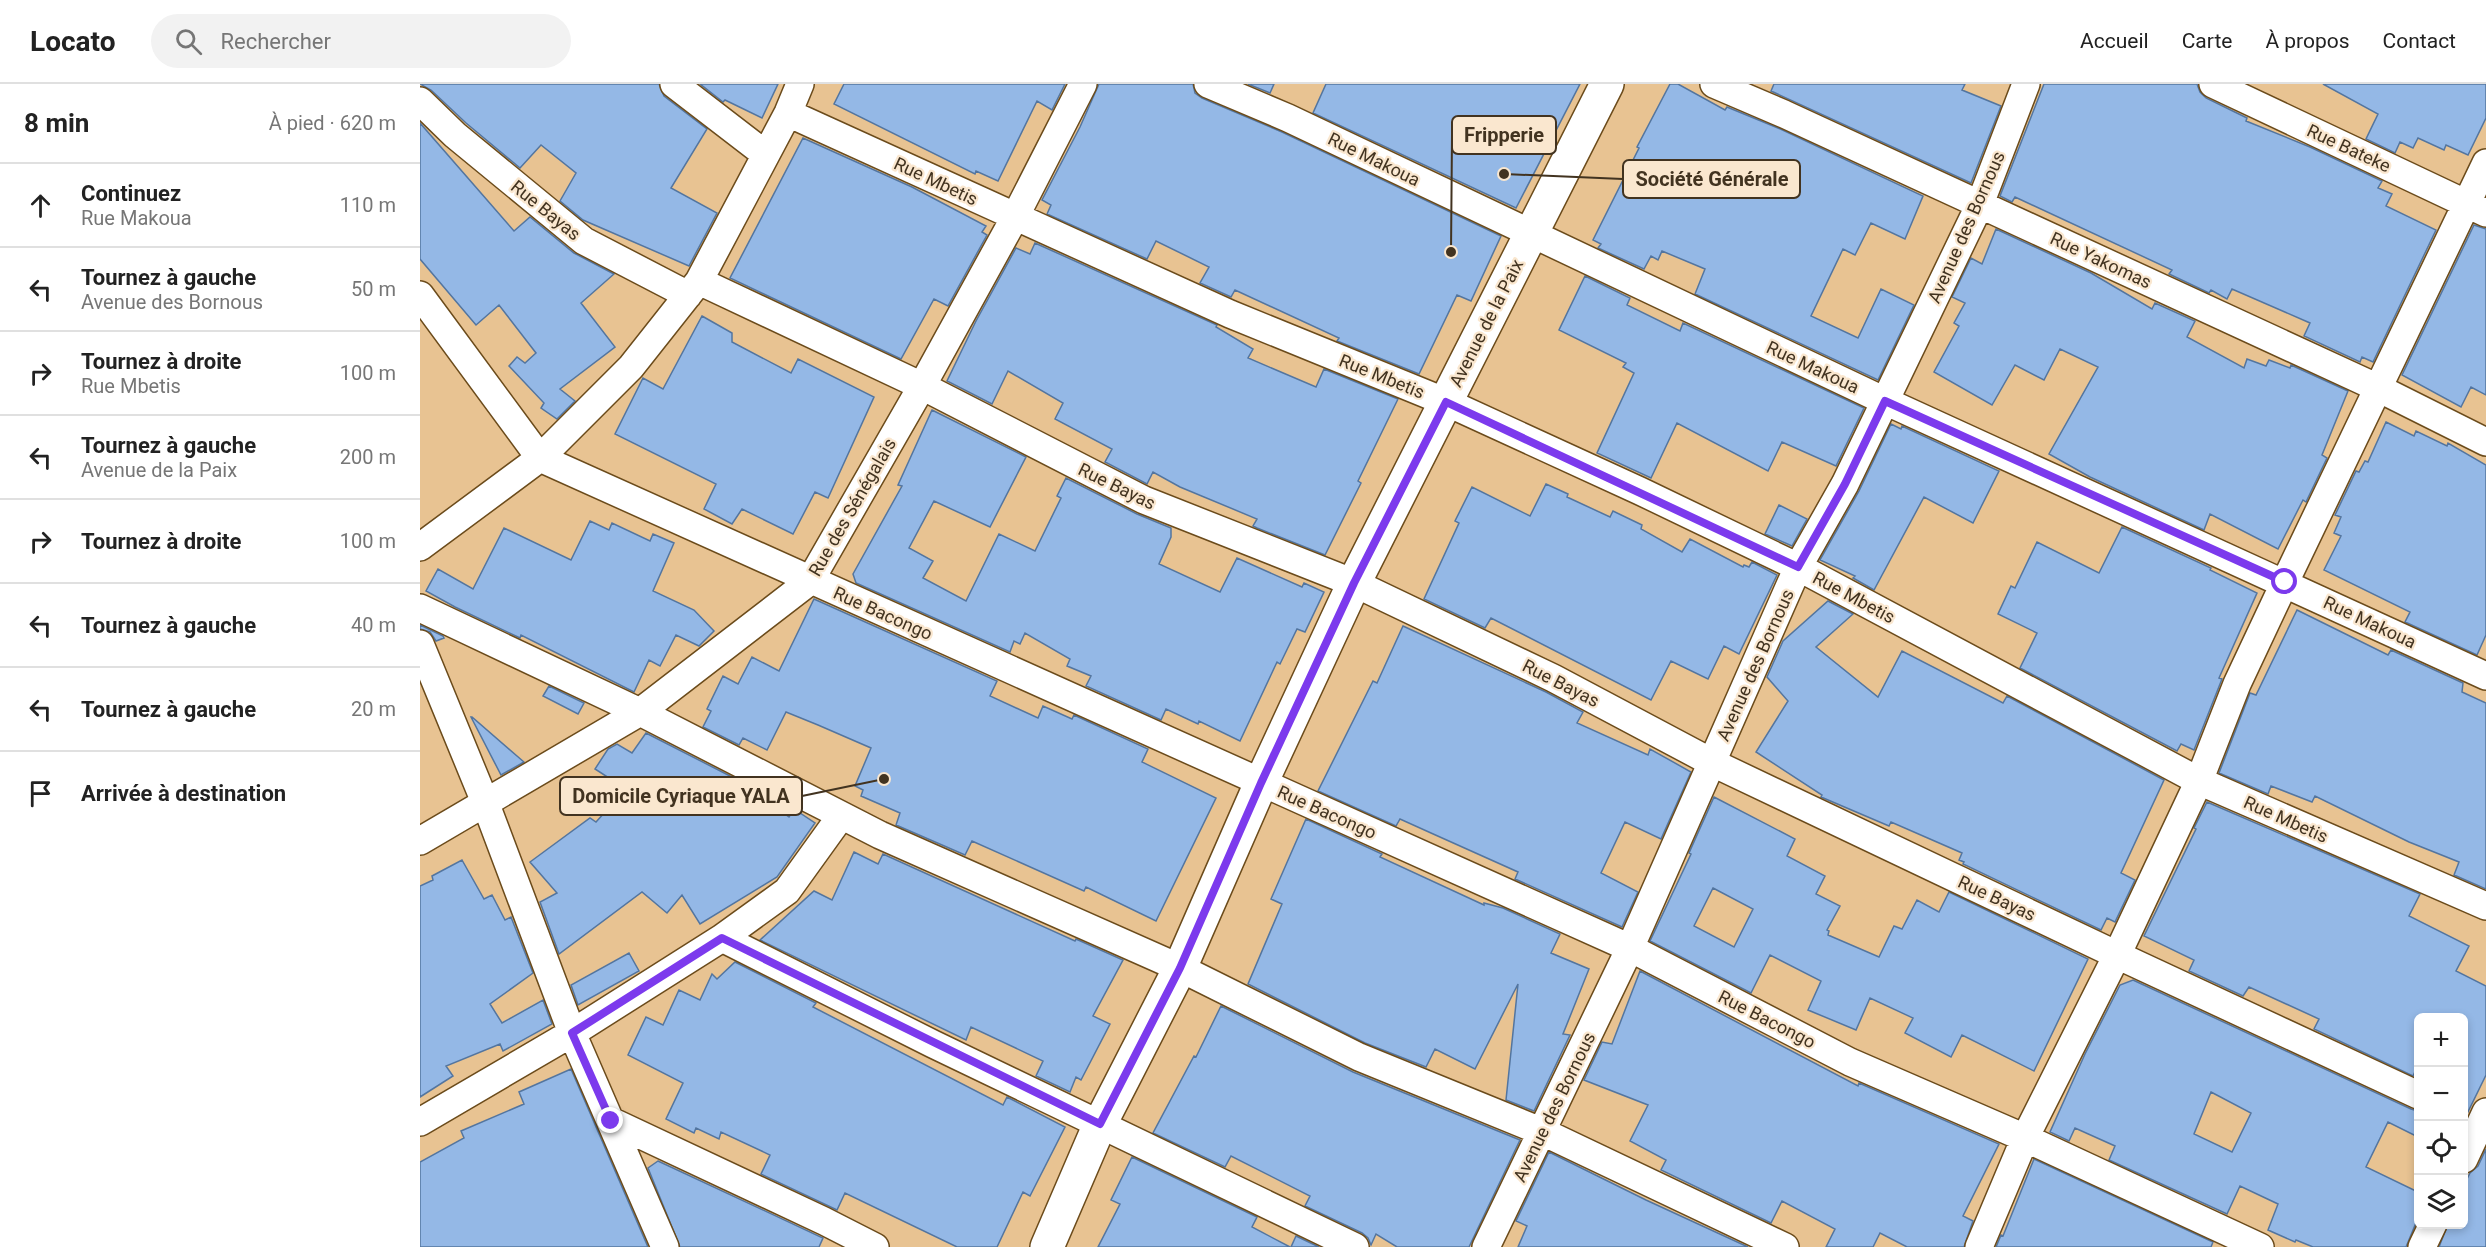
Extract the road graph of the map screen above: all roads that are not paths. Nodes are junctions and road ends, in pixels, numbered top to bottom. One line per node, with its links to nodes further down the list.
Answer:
1 (674, 84): 11 (street)
2 (800, 84): 10 (street)
3 (1083, 84): 15 (street, Rue des Sénégalais)
4 (1208, 84): 16 (street, Rue Makoua)
5 (1607, 84): 16 (main road, Avenue de la Paix)
6 (1714, 84): 13 (street, Rue Yakomas)
7 (2026, 84): 13 (street, Avenue des Bornous)
8 (2213, 84): 14 (street, Rue Bateke)
9 (420, 101): 17 (street, Rue Bayas)
10 (788, 112): 11 (street); 15 (street, Rue Mbetis)
11 (765, 154): 17 (street)
12 (2486, 163): 14 (street)
13 (1980, 204): 20 (street, Rue Yakomas); 21 (street, Avenue des Bornous)
14 (2476, 208): 20 (street)
15 (1015, 217): 19 (street, Rue des Sénégalais); 22 (street, Rue Mbetis)
16 (1531, 235): 21 (street, Rue Makoua); 22 (main road, Avenue de la Paix)
17 (694, 288): 19 (street, Rue Bayas); 24 (street)
18 (420, 295): 24 (street, Rue Bacongo)
19 (922, 386): 27 (street, Rue des Sénégalais); 29 (street, Rue Bayas)
20 (2376, 387): 23 (street, Rue Yakomas); 28 (street)
21 (1885, 401): 26 (street, Avenue des Bornous); 28 (street, Rue Makoua)
22 (1446, 402): 26 (street, Rue Mbetis); 29 (main road, Avenue de la Paix)
23 (2486, 442)
24 (540, 458): 25 (street); 27 (street, Rue Bacongo)
25 (420, 547)
26 (1798, 567): 34 (street, Avenue des Bornous); 35 (street, Rue Mbetis)
27 (810, 580): 33 (street, Rue des Sénégalais); 36 (street, Rue Bacongo)
28 (2285, 582): 32 (street, Rue Makoua); 35 (street)
29 (1354, 583): 34 (street, Rue Bayas); 36 (main road, Avenue de la Paix)
30 (420, 608): 33 (street)
31 (420, 645): 37 (street)
32 (2486, 676)
33 (640, 712): 37 (street, Rue des Sénégalais); 38 (street)
34 (1713, 763): 42 (street, Avenue des Bornous); 43 (street, Rue Bayas)
35 (2199, 781): 40 (street, Rue Mbetis); 43 (street)
36 (1261, 783): 42 (street, Rue Bacongo); 44 (main road, Avenue de la Paix)
37 (485, 802): 39 (street, Rue des Sénégalais); 45 (street)
38 (841, 816): 41 (street); 44 (street)
39 (420, 841)
40 (2486, 906)
41 (722, 938): 45 (street); 50 (street)
42 (1630, 948): 51 (street, Avenue des Bornous); 52 (street, Rue Bacongo)
43 (2117, 956): 46 (street, Rue Bayas); 52 (street)
44 (1180, 968): 50 (main road, Avenue de la Paix); 51 (street)
45 (572, 1033): 48 (street); 49 (street)
46 (2414, 1093)
47 (2479, 1119): 53 (street)
48 (611, 1121): 55 (street); 56 (street)
49 (420, 1122)
50 (1100, 1124): 57 (main road, Avenue de la Paix); 58 (street)
51 (1543, 1132): 59 (street, Avenue des Bornous); 60 (street)
52 (2025, 1138): 61 (street); 62 (street, Rue Bacongo)
53 (2468, 1147)
54 (2431, 1229): 63 (street)
55 (665, 1247)
56 (875, 1247)
57 (1047, 1247)
58 (1355, 1247)
59 (1486, 1247)
60 (1785, 1247)
61 (1979, 1247)
62 (2260, 1247)
63 (2422, 1247)

